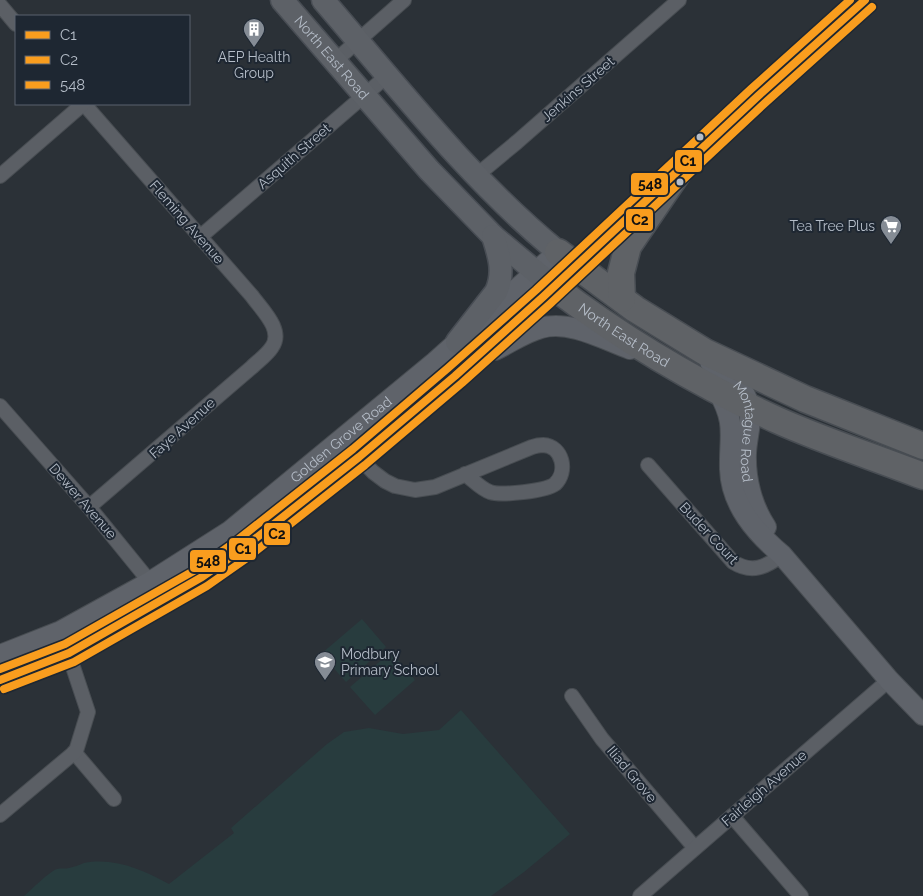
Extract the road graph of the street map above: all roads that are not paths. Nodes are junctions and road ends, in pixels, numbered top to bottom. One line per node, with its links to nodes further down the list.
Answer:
1 (282, 0): 8 (main road, North East Road)
2 (324, 0): 7 (main road, North East Road)
3 (404, 0): 7 (street)
4 (679, 0): 15 (street, Jenkins Street)
5 (0, 5): 6 (street)
6 (15, 23)
7 (358, 40): 8 (street); 9 (main road, North East Road)
8 (335, 61): 10 (main road, North East Road)
9 (388, 75): 10 (street, Asquith Street); 15 (main road, North East Road)
10 (365, 95): 16 (main road, North East Road); 17 (street, Asquith Street)
11 (83, 105): 14 (street)
12 (85, 105): 17 (street, Fleming Avenue)
13 (680, 171): 20 (highway)
14 (0, 176)
15 (476, 176): 18 (main road, North East Road)
16 (492, 236): 19 (main road, North East Road); 22 (main road)
17 (200, 237): 23 (street, Fleming Avenue)
18 (567, 259): 19 (main road, Golden Grove Road); 20 (highway, North East Road)
19 (545, 280): 22 (main road, Golden Grove Road); 24 (main road, Golden Grove Road); 25 (highway, North East Road)
20 (622, 299): 21 (highway, North East Road)
21 (672, 332): 28 (main road, Montague Road); 30 (highway, North East Road)
22 (457, 342): 29 (main road, Golden Grove Road)
23 (273, 346): 35 (street, Faye Avenue)
24 (467, 365): 25 (main road); 31 (main road, Golden Grove Road)
25 (671, 366): 26 (highway, North East Road)
26 (718, 391): 28 (highway, North East Road); 36 (main road, Montague Road)
27 (0, 406): 35 (street, Dewer Avenue)
28 (750, 407): 34 (highway, North East Road); 36 (main road, Montague Road)
29 (342, 439): 31 (street); 37 (main road, Golden Grove Road)
30 (923, 446)
31 (359, 457): 33 (street); 38 (main road, Golden Grove Road)
32 (648, 465): 36 (street, Buder Court)
33 (465, 474): 33 (street)
34 (923, 476)
35 (89, 507): 37 (street, Dewer Avenue)
36 (782, 555): 43 (main road, Montague Road)
37 (150, 582): 38 (street, Dewer Avenue); 39 (main road, Golden Grove Road)
38 (162, 600): 40 (main road, Golden Grove Road)
39 (61, 631): 40 (street); 41 (main road, Golden Grove Road)
40 (69, 653): 42 (main road, Golden Grove Road); 47 (street)
41 (0, 655)
42 (0, 680)
43 (889, 680): 45 (main road, Montague Road); 46 (main road, Montague Road); 50 (street, Fairleigh Avenue)
44 (572, 696): 51 (street, Iliad Grove)
45 (923, 715)
46 (923, 728)
47 (74, 752): 48 (street); 49 (street)
48 (114, 799)
49 (0, 815)
50 (732, 816): 51 (street, Fairleigh Avenue); 53 (street)
51 (695, 848): 52 (street, Fairleigh Avenue)
52 (640, 896)
53 (801, 896)

